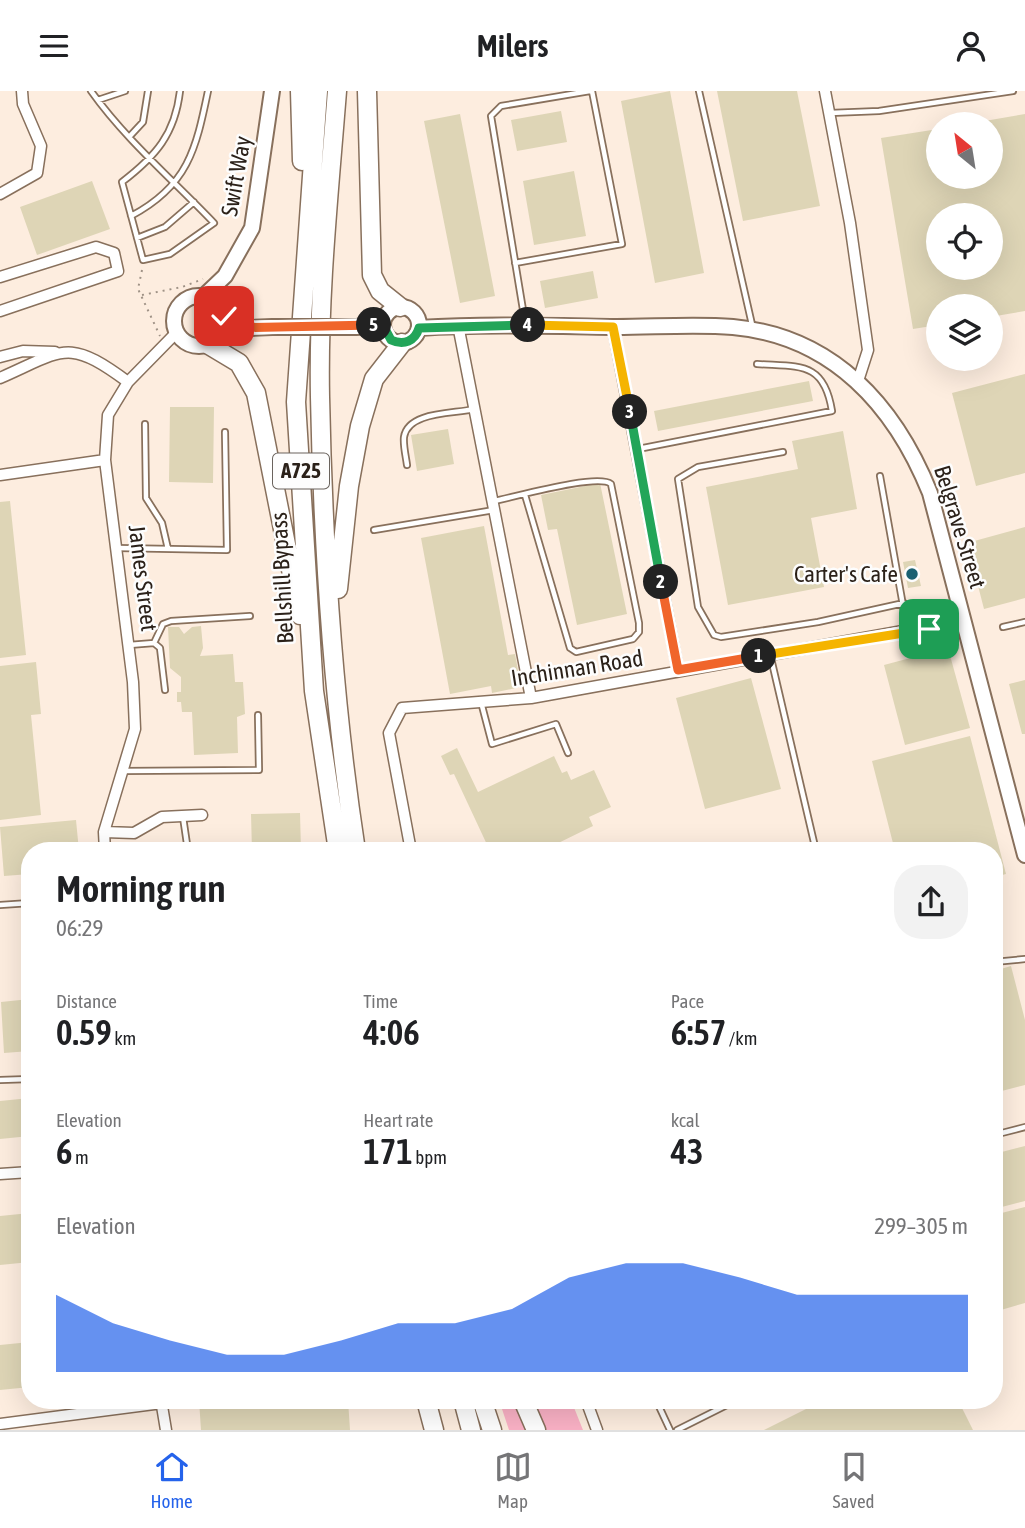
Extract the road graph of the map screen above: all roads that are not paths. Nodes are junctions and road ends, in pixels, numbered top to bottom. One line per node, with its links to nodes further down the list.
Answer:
1 (22, 91): 21 (street)
2 (91, 91): 16 (lane)
3 (125, 91): 16 (lane)
4 (148, 91): 18 (lane)
5 (180, 91): 19 (lane)
6 (208, 91): 20 (lane)
7 (272, 91): 28 (street, Swift Way)
8 (300, 91): 25 (highway)
9 (317, 91): 25 (highway, Bellshill Bypass / A725)
10 (337, 91): 69 (highway, Bellshill Bypass / A725)
11 (367, 91): 29 (highway)
12 (591, 91): 26 (lane); 26 (lane)
13 (699, 91): 37 (lane)
14 (825, 91): 17 (street)
15 (1013, 91): 17 (lane)
16 (98, 100): 18 (lane)
17 (829, 113): 45 (street)
18 (130, 136): 19 (lane)
19 (152, 159): 20 (lane); 23 (lane)
20 (174, 182): 22 (lane); 23 (lane)
21 (3, 189)
22 (194, 202): 24 (lane); 24 (lane)
23 (131, 216): 24 (lane)
24 (137, 238)
25 (306, 241): 73 (highway, Bellshill Bypass / A725)
26 (515, 263): 33 (lane)
27 (0, 277): 30 (street)
28 (204, 296): 35 (street); 38 (street, James Street)
29 (400, 307): 31 (street); 36 (street)
30 (0, 311)
31 (383, 325): 35 (street, bridge); 39 (street)
32 (458, 325): 33 (street, Belgrave Street); 36 (street, Belgrave Street); 47 (street)
33 (526, 325): 34 (street, Belgrave Street)
34 (613, 327): 37 (street, Belgrave Street); 50 (street)
35 (224, 328): 40 (street)
36 (419, 328): 39 (street)
37 (754, 331): 45 (street, Belgrave Street)
38 (177, 332): 40 (street); 46 (street, James Street)
39 (402, 343): 69 (highway)
40 (209, 345): 73 (highway)
41 (60, 352): 42 (street); 44 (street); 46 (street)
42 (0, 357)
43 (757, 364): 50 (lane)
44 (0, 378)
45 (858, 381): 63 (street, Belgrave Street)
46 (128, 382): 52 (street, James Street)
47 (475, 409): 53 (lane); 57 (street)
48 (145, 424): 60 (lane)
49 (225, 432): 60 (lane)
50 (636, 449): 71 (street)
51 (783, 451): 61 (lane)
52 (105, 460): 54 (street); 59 (street, James Street)
53 (407, 465)
54 (0, 475)
55 (880, 476): 61 (lane)
56 (525, 495): 56 (lane); 57 (lane)
57 (494, 506): 58 (lane); 74 (street)
58 (374, 530)
59 (116, 548): 60 (lane); 68 (street, James Street)
60 (168, 549)
61 (905, 603): 66 (lane)
62 (250, 616): 67 (lane)
63 (964, 620): 66 (street, Inchinnan Road); 79 (street, Belgrave Street)
64 (1025, 622): 65 (lane)
65 (1003, 627)
66 (908, 633): 70 (street, Inchinnan Road)
67 (155, 643): 68 (lane); 72 (lane)
68 (128, 645): 78 (street, James Street)
69 (332, 646): 86 (highway, Bellshill Bypass / A725)
70 (770, 654): 71 (street, Inchinnan Road); 88 (lane)
71 (678, 670): 74 (street, Inchinnan Road)
72 (165, 690)
73 (314, 691): 85 (highway, Bellshill Bypass / A725)
74 (531, 698): 75 (street, Inchinnan Road)
75 (481, 702): 77 (lane); 87 (street, Inchinnan Road)
76 (258, 715): 78 (lane)
77 (568, 753)
78 (122, 771): 82 (street, James Street)
79 (1018, 803): 89 (street, Belgrave Street)
80 (202, 815): 81 (street)
81 (183, 816): 82 (street); 84 (lane)
82 (104, 832): 83 (street, James Street)
83 (105, 842)
84 (187, 842)
85 (337, 842)
86 (355, 842)
87 (409, 842)
88 (814, 842)
89 (1025, 855)
90 (21, 903): 91 (lane)
91 (0, 905)
92 (1025, 959): 93 (lane)
93 (1003, 961)
94 (21, 1079): 95 (lane)
95 (0, 1080)
96 (1025, 1127): 97 (lane)
97 (1003, 1133)
98 (21, 1173): 99 (street)
99 (0, 1174)
100 (112, 1409): 109 (street)
101 (162, 1409): 110 (street)
102 (428, 1409): 111 (highway)
103 (465, 1409): 112 (highway)
104 (485, 1409): 113 (highway)
105 (527, 1409): 114 (highway)
106 (591, 1409): 115 (street)
107 (660, 1409): 116 (lane)
108 (719, 1409): 117 (lane)
109 (0, 1425)
110 (166, 1430)
111 (434, 1430)
112 (471, 1430)
113 (492, 1430)
114 (536, 1430)
115 (597, 1430)
116 (670, 1430)
117 (677, 1430)

